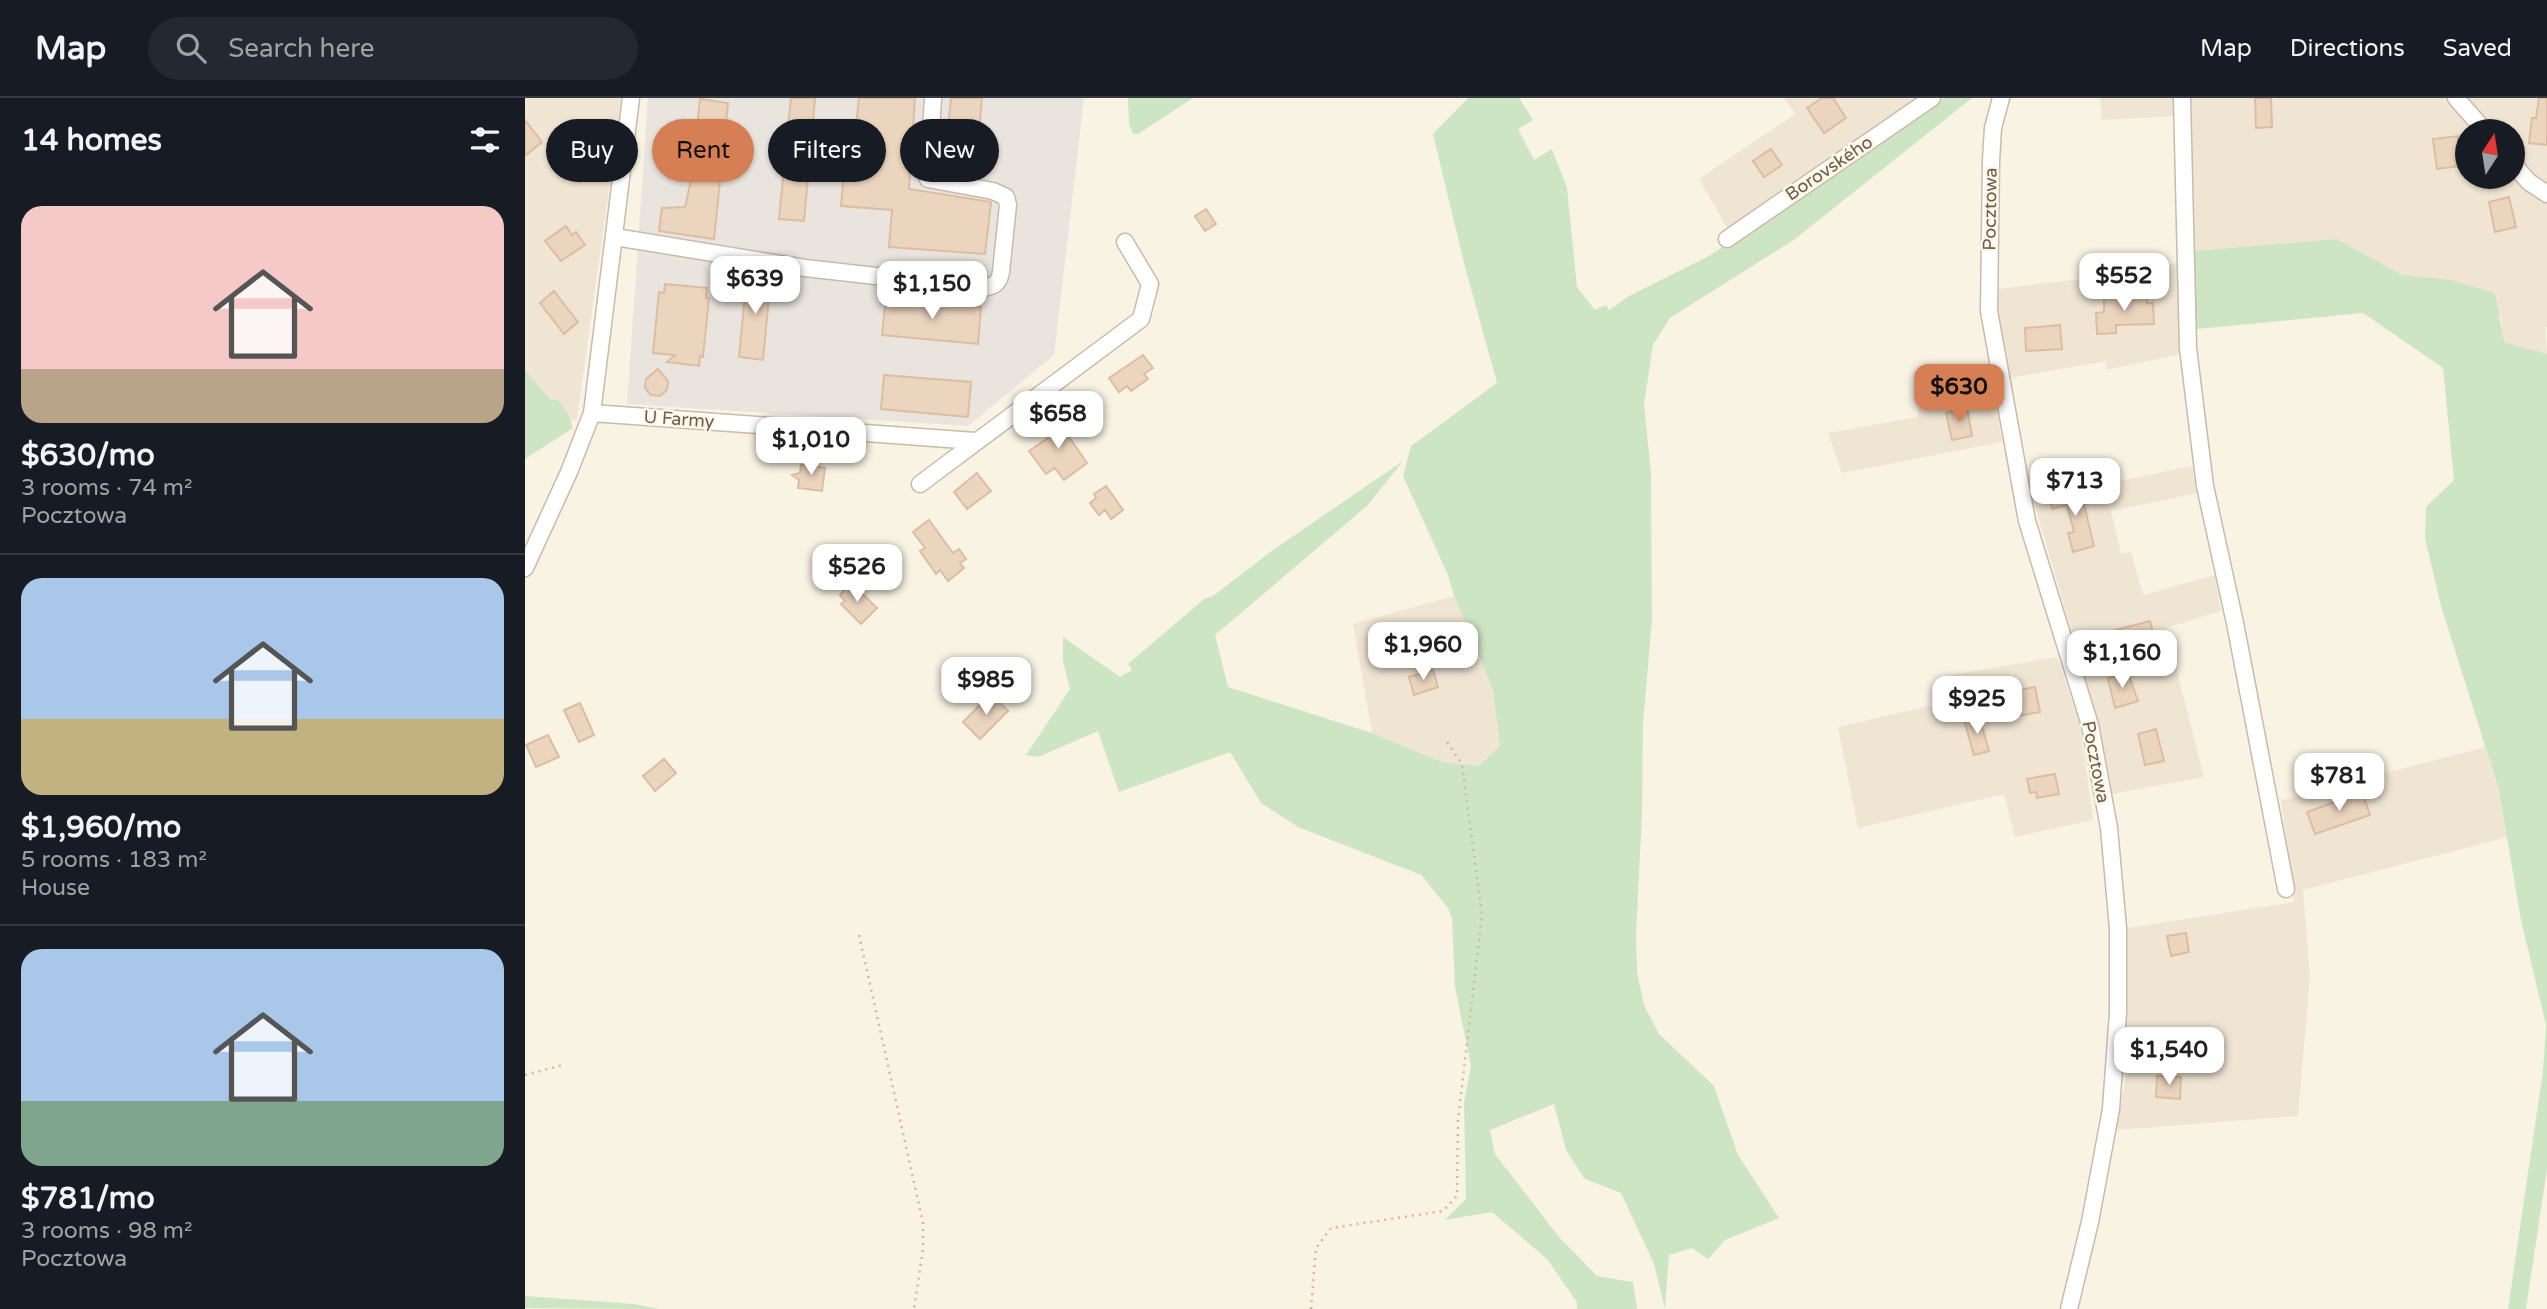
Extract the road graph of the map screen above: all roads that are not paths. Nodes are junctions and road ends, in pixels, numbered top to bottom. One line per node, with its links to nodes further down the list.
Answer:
1 (631, 98): 10 (street)
2 (933, 98): 10 (street)
3 (1932, 98): 11 (street, Borovského)
4 (2001, 98): 18 (street, Pocztowa)
5 (2182, 98): 17 (street)
6 (2456, 98): 7 (street)
7 (2474, 119)
8 (2525, 178): 9 (street)
9 (2547, 194)
10 (615, 237): 13 (street)
11 (1727, 239)
12 (1125, 242): 14 (street)
13 (592, 413): 14 (street, U Farmy); 16 (street)
14 (975, 440): 15 (street)
15 (920, 484)
16 (525, 568)
17 (2286, 889)
18 (2069, 1309)

